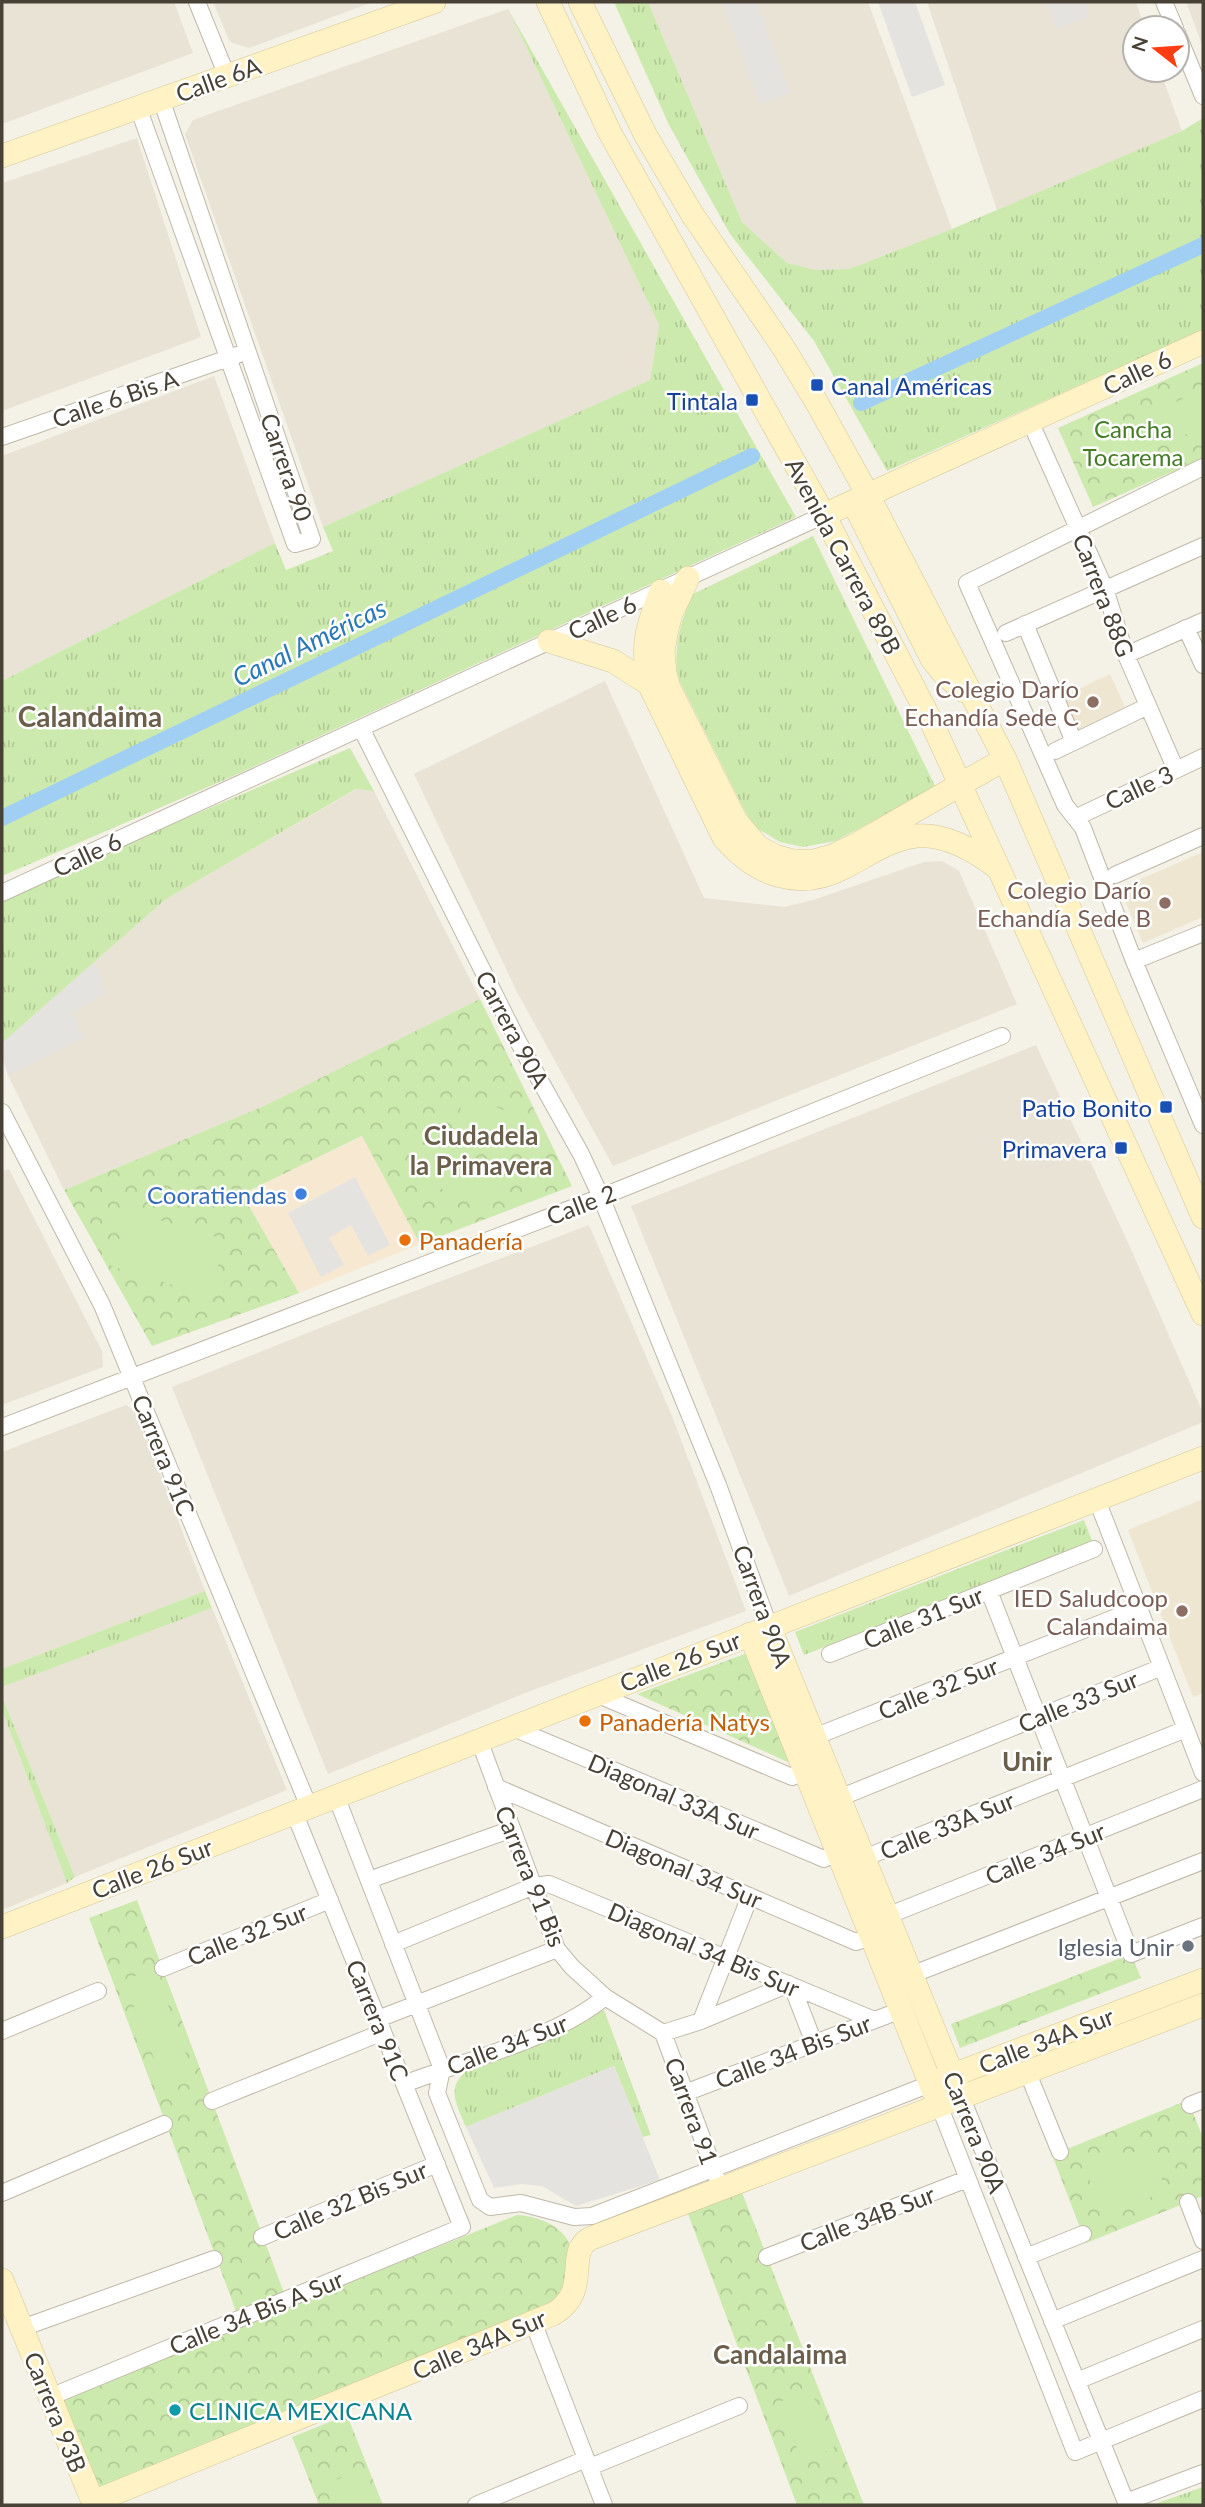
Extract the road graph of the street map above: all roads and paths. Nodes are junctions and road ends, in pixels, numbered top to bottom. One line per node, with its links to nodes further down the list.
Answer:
1 (197, 2): 6 (street)
2 (434, 2): 6 (street, Calle 6A)
3 (548, 2): 18 (street, Avenida Carrera 89B)
4 (580, 2): 17 (street, Avenida Carrera 89B)
5 (1191, 67): 7 (street)
6 (227, 76): 8 (street, Calle 6A)
7 (1203, 96)
8 (161, 99): 9 (street, Calle 6A); 12 (street, Carrera 90)
9 (138, 107): 10 (street, Calle 6A); 13 (street, Carrera 90)
10 (2, 156)
11 (1203, 342): 14 (street, Calle 6)
12 (248, 352): 13 (street, Calle 6 Bis A); 13 (street, Carrera 90)
13 (228, 359): 15 (street, Calle 6 Bis A)
14 (1030, 421): 17 (street, Calle 6); 19 (street, Carrera 88G)
15 (2, 438)
16 (1203, 467): 19 (street)
17 (860, 498): 18 (street, Calle 6); 37 (street, Avenida Carrera 89B)
18 (824, 515): 21 (street, Calle 6); 39 (street, Avenida Carrera 89B)
19 (1079, 528): 22 (street, Carrera 88G); 40 (street)
20 (1203, 546): 22 (street)
21 (688, 578): 23 (street, Calle 6); 39 (street)
22 (1105, 589): 25 (street); 29 (street, Carrera 88G)
23 (661, 591): 28 (street, Calle 6); 31 (street)
24 (1203, 621): 26 (street)
25 (1025, 624): 27 (street); 34 (street)
26 (1186, 628): 29 (street); 30 (street)
27 (1006, 633)
28 (550, 641): 31 (street); 33 (street, Calle 6)
29 (1126, 655): 32 (street, Carrera 88G)
30 (1203, 664)
31 (649, 684): 42 (street)
32 (1148, 706): 34 (street); 38 (street, Carrera 88G)
33 (361, 728): 44 (street, Calle 6); 50 (street, Carrera 90A)
34 (1073, 742): 35 (street)
35 (1055, 751)
36 (1203, 757): 38 (street, Calle 3)
37 (1005, 759): 39 (street); 51 (street)
38 (1176, 770): 40 (street, Calle 3)
39 (961, 784): 42 (street, Avenida Carrera 89B)
40 (1075, 818): 46 (street)
41 (1203, 836): 43 (street)
42 (1000, 869): 52 (street, Avenida Carrera 89B)
43 (1115, 875)
44 (2, 893)
45 (1201, 939): 46 (street)
46 (1135, 961): 49 (street)
47 (1002, 1036): 50 (street, Calle 2)
48 (2, 1112): 53 (street, Carrera 91C)
49 (1203, 1125)
50 (601, 1197): 53 (street, Calle 2); 60 (street, Carrera 90A)
51 (1203, 1217)
52 (1203, 1314)
53 (132, 1377): 54 (street, Calle 2); 77 (street, Carrera 91C)
54 (2, 1427)
55 (1203, 1458): 56 (street, Calle 26 Sur)
56 (1097, 1500): 59 (street); 60 (street, Calle 26 Sur)
57 (1094, 1549): 58 (street, Calle 31 Sur)
58 (989, 1591): 61 (street, Calle 31 Sur); 62 (street)
59 (1139, 1608): 62 (street, Calle 32 Sur); 63 (street)
60 (759, 1630): 64 (street, Calle 26 Sur); 68 (street, Carrera 90A); 70 (street, Carrera 90A)
61 (830, 1654)
62 (1015, 1658): 65 (street); 68 (street, Calle 32 Sur)
63 (1162, 1667): 65 (street, Calle 33 Sur); 67 (street)
64 (596, 1694): 66 (street, Calle 26 Sur); 70 (street)
65 (1038, 1717): 72 (street); 76 (street, Calle 33 Sur)
66 (511, 1727): 69 (street, Calle 26 Sur); 80 (street, Diagonal 33A Sur)
67 (1186, 1729): 71 (street); 72 (street, Calle 33A Sur)
68 (814, 1738): 76 (street, Carrera 90A)
69 (478, 1740): 73 (street, Carrera 91 Bis); 75 (street, Calle 26 Sur)
70 (805, 1772): 80 (street, Carrera 90A)
71 (1203, 1773)
72 (1062, 1778): 79 (street); 81 (street, Calle 33A Sur)
73 (496, 1787): 78 (street, Carrera 91 Bis); 85 (street, Diagonal 34 Sur)
74 (1203, 1789): 79 (street, Calle 34 Sur)
75 (336, 1796): 77 (street, Calle 26 Sur); 83 (street, Carrera 91C)
76 (839, 1798): 81 (street, Carrera 90A)
77 (301, 1809): 87 (street, Carrera 91C); 90 (street, Calle 26 Sur)
78 (512, 1829): 83 (street); 84 (street, Carrera 91 Bis)
79 (1085, 1837): 86 (street); 88 (street, Calle 34 Sur)
80 (837, 1852): 91 (street, Carrera 90A)
81 (864, 1858): 88 (street, Carrera 90A)
82 (1203, 1861): 86 (street)
83 (369, 1880): 92 (street, Carrera 91C)
84 (534, 1886): 92 (street); 93 (street, Carrera 91 Bis); 94 (street, Diagonal 34 Bis Sur)
85 (750, 1896): 91 (street, Diagonal 34 Sur); 94 (street)
86 (1109, 1898): 89 (street); 96 (street)
87 (330, 1900): 95 (street, Calle 32 Sur); 106 (street, Carrera 91C)
88 (887, 1916): 96 (street, Carrera 90A)
89 (1203, 1926)
90 (2, 1927)
91 (871, 1937): 103 (street, Carrera 90A)
92 (393, 1944): 101 (street, Carrera 91C)
93 (557, 1949): 100 (street, Carrera 91 Bis); 101 (street)
94 (727, 1958): 98 (street, Diagonal 34 Bis Sur); 105 (street)
95 (163, 1968)
96 (911, 1975): 113 (street, Carrera 90A)
97 (1203, 1980): 113 (street, Calle 34A Sur)
98 (791, 1985): 104 (street, Diagonal 34 Bis Sur); 105 (street); 109 (street)
99 (98, 1991): 107 (street)
100 (605, 1997): 108 (street, Carrera 91 Bis); 110 (street, Calle 34 Sur)
101 (417, 2004): 106 (street); 110 (street, Carrera 91C)
102 (1203, 2004): 111 (street)
103 (901, 2010): 104 (street, Calle 34 Bis Sur); 115 (street, Carrera 90A)
104 (874, 2020): 109 (street, Calle 34 Bis Sur)
105 (701, 2021): 108 (street)
106 (381, 2026): 112 (street, Carrera 91C); 116 (street)
107 (2, 2031)
108 (663, 2033): 114 (street, Carrera 91)
109 (814, 2043): 114 (street, Calle 34 Bis Sur)
110 (442, 2070): 112 (street, Calle 34 Sur); 123 (street, Carrera 91C)
111 (1027, 2071): 113 (street); 118 (street)
112 (404, 2084): 119 (street, Carrera 91C)
113 (957, 2086): 115 (street); 131 (street, Carrera 90A)
114 (685, 2093): 120 (street, Carrera 91)
115 (934, 2094): 120 (street, Calle 34A Sur); 121 (street, Carrera 90A)
116 (212, 2101)
117 (164, 2124): 122 (street)
118 (1060, 2152)
119 (437, 2164): 125 (street, Carrera 91C); 128 (street, Calle 32 Bis Sur)
120 (717, 2179): 123 (street, Calle 34A Sur); 136 (street, Calle 34A Sur)
121 (967, 2179): 130 (street, Calle 34B Sur); 143 (street, Carrera 90A)
122 (2, 2193)
123 (480, 2200): 125 (street, Calle 34A Sur)
124 (1188, 2202): 129 (street)
125 (456, 2210): 126 (street, Carrera 91C)
126 (462, 2227): 140 (street, Calle 34 Bis A Sur)
127 (1083, 2234): 131 (street)
128 (262, 2237)
129 (1203, 2241)
130 (767, 2257)
131 (1026, 2257): 135 (street, Carrera 90A)
132 (214, 2259): 137 (street)
133 (1203, 2259): 135 (street)
134 (2, 2280): 137 (street, Carrera 93B)
135 (1052, 2321): 139 (street, Carrera 90A)
136 (533, 2322): 144 (street); 146 (street, Calle 34A Sur)
137 (22, 2328): 140 (street, Carrera 93B)
138 (1203, 2329): 139 (street)
139 (1077, 2381): 143 (street, Carrera 90A)
140 (50, 2397): 146 (street, Carrera 93B)
141 (1203, 2399): 143 (street)
142 (739, 2406): 144 (street)
143 (1101, 2441): 145 (street, Carrera 90A)
144 (588, 2463): 147 (street); 148 (street)
145 (1203, 2473)
146 (94, 2504)
147 (476, 2505)
148 (604, 2505)

